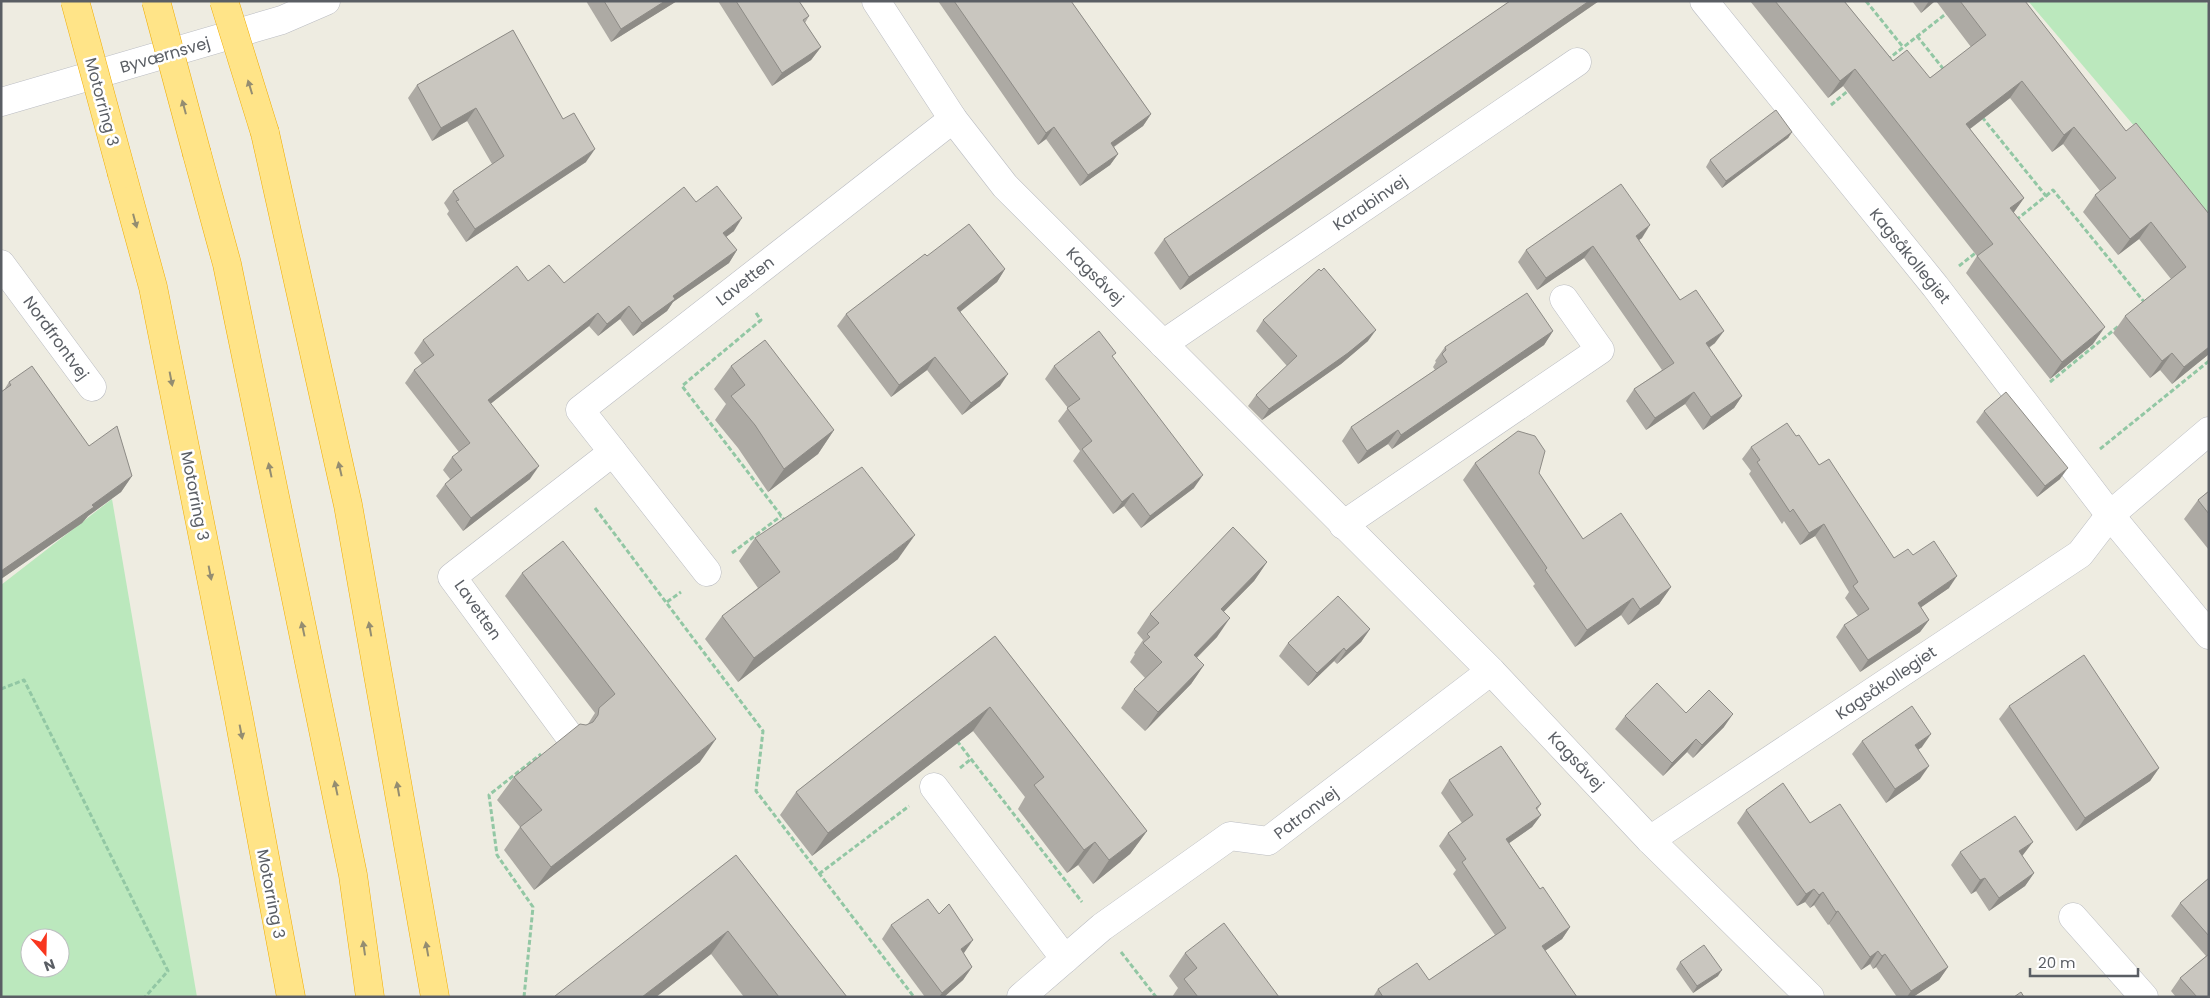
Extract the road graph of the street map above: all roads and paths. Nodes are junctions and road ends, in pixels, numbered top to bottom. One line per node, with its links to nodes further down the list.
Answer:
1 (74, 1): 53 (highway, Motorring 3, one-way to 53, bridge)
2 (156, 1): 54 (highway, one-way to 2, bridge)
3 (224, 1): 55 (highway, one-way to 3, bridge)
4 (326, 1): 15 (street, Byværnsvej)
5 (876, 1): 17 (street, Kagsåvej)
6 (1704, 1): 18 (street, Kagsåkollegiet)
7 (1866, 1): 10 (path)
8 (1954, 7): 9 (path)
9 (1917, 36): 10 (path); 13 (path)
10 (1903, 47): 12 (path)
11 (1578, 62): 28 (street, Karabinvej)
12 (1880, 65)
13 (1948, 74)
14 (1850, 90): 18 (path)
15 (1, 102)
16 (1978, 112): 19 (path)
17 (953, 119): 24 (street, Lavetten); 28 (street, Kagsåvej)
18 (1805, 126): 23 (street, Kagsåkollegiet)
19 (2046, 196): 20 (path); 26 (path)
20 (2016, 220)
21 (1985, 245): 23 (path)
22 (1, 264): 31 (street, Nordfrontvej)
23 (1935, 286): 36 (street, Kagsåkollegiet)
24 (738, 287): 34 (street, Lavetten); 37 (path)
25 (1564, 299): 38 (street)
26 (2138, 310)
27 (2123, 322): 30 (path)
28 (1163, 344): 38 (street, Kagsåvej)
29 (2209, 361): 33 (path)
30 (2047, 384)
31 (92, 388)
32 (2209, 431): 36 (street, Kagsåkollegiet)
33 (2094, 442)
34 (613, 452): 35 (street, Lavetten); 39 (street, Lavetten)
35 (574, 482): 43 (street, Lavetten); 48 (path)
36 (2110, 515): 40 (street, Kagsåkollegiet); 47 (street, Kagsåkollegiet)
37 (787, 523)
38 (1343, 525): 41 (street, Kagsåvej)
39 (707, 572)
40 (2209, 635)
41 (1491, 671): 47 (street, Kagsåvej); 50 (street, Patronvej)
42 (1, 689): 52 (path)
43 (567, 733): 56 (path)
44 (951, 734): 45 (path)
45 (971, 759): 46 (path); 50 (path)
46 (934, 788): 48 (path); 51 (street)
47 (1650, 840): 60 (street, Kagsåvej)
48 (819, 874): 57 (path)
49 (2073, 917): 61 (street)
50 (1102, 928): 51 (street, Patronvej); 59 (path)
51 (1065, 959): 58 (street, Patronvej)
52 (145, 997)
53 (291, 997)
54 (370, 997)
55 (435, 997)
56 (524, 997)
57 (914, 997)
58 (1020, 997)
59 (1156, 997)
60 (1810, 997)
61 (2144, 997)

